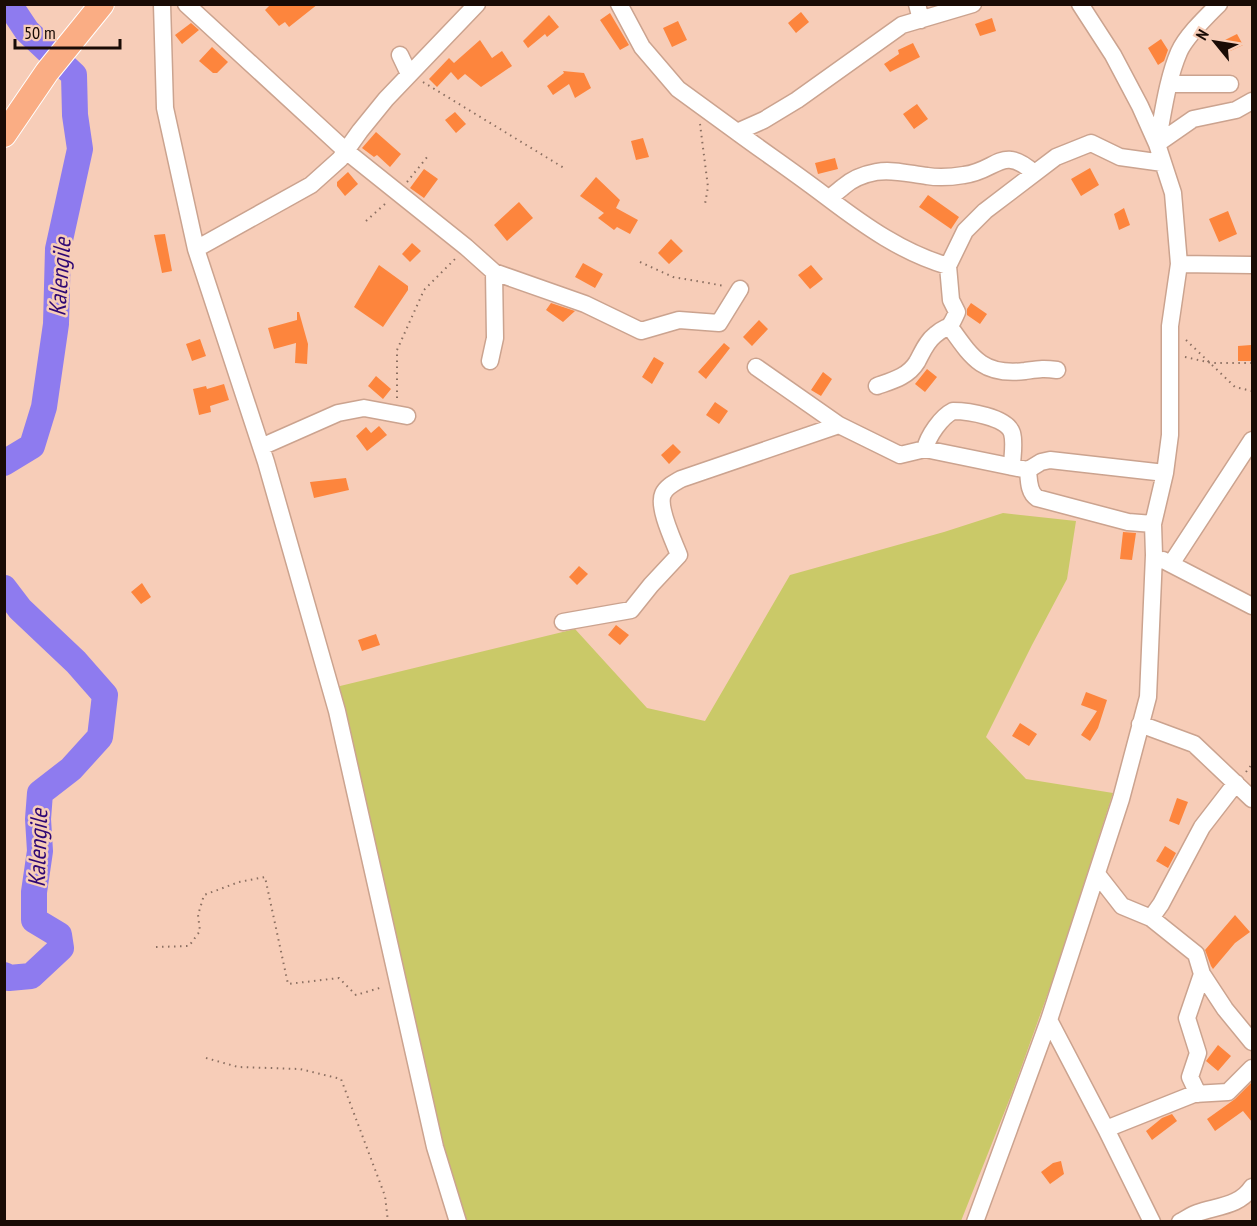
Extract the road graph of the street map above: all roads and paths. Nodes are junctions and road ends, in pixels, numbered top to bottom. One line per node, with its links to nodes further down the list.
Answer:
1 (102, 4): 17 (highway)
2 (162, 4): 26 (street)
3 (186, 4): 19 (street)
4 (477, 4): 11 (street)
5 (619, 4): 15 (street)
6 (973, 4): 9 (street)
7 (1080, 4): 18 (street)
8 (1219, 4): 12 (street)
9 (919, 12): 16 (street)
10 (400, 55): 11 (street)
11 (409, 74): 19 (street); 21 (path)
12 (1169, 84): 13 (street); 18 (street)
13 (1230, 84)
14 (1252, 101): 18 (street)
15 (698, 103): 16 (street); 24 (path)
16 (737, 132): 23 (street)
17 (4, 135)
18 (1156, 144): 20 (street)
19 (346, 151): 25 (street); 26 (street)
20 (1163, 163): 22 (street); 28 (street)
21 (564, 168)
22 (1035, 173): 23 (street); 30 (street)
23 (828, 198): 30 (street)
24 (705, 204)
25 (466, 247): 31 (street); 43 (path)
26 (196, 249): 46 (street)
27 (640, 262): 32 (path)
28 (1179, 264): 29 (street); 33 (street)
29 (1252, 265)
30 (948, 266): 34 (street)
31 (495, 272): 32 (street); 36 (street)
32 (740, 289)
33 (1170, 326): 35 (street); 37 (path)
34 (950, 327): 40 (street); 41 (street)
35 (1170, 354): 37 (path); 49 (street)
36 (490, 361)
37 (1212, 363): 38 (path); 42 (path)
38 (1252, 363)
39 (756, 367): 44 (street)
40 (1057, 370)
41 (877, 386)
42 (1252, 391)
43 (407, 416): 46 (street)
44 (839, 425): 47 (street); 54 (street)
45 (1252, 440): 52 (street)
46 (261, 447): 62 (street)
47 (925, 449): 48 (street); 48 (street)
48 (1020, 468): 49 (street); 50 (street)
49 (1165, 473): 50 (street)
50 (1153, 524): 51 (street)
51 (1154, 555): 52 (street); 55 (street)
52 (1171, 564): 53 (street)
53 (1252, 606)
54 (563, 622)
55 (1140, 724): 56 (street); 58 (street)
56 (1236, 783): 57 (street); 59 (street)
57 (1252, 799)
58 (1097, 874): 59 (street); 63 (street)
59 (1151, 918): 61 (street)
60 (156, 947): 62 (path)
61 (1202, 974): 64 (street); 67 (street)
62 (398, 983): 71 (street)
63 (1049, 1020): 68 (street); 72 (street)
64 (1252, 1042)
65 (206, 1058): 70 (path)
66 (1252, 1068): 67 (street)
67 (1198, 1094): 68 (street)
68 (1106, 1129): 73 (street)
69 (1252, 1187): 74 (street)
70 (388, 1221)
71 (458, 1221)
72 (975, 1221)
73 (1152, 1221)
74 (1180, 1221)

